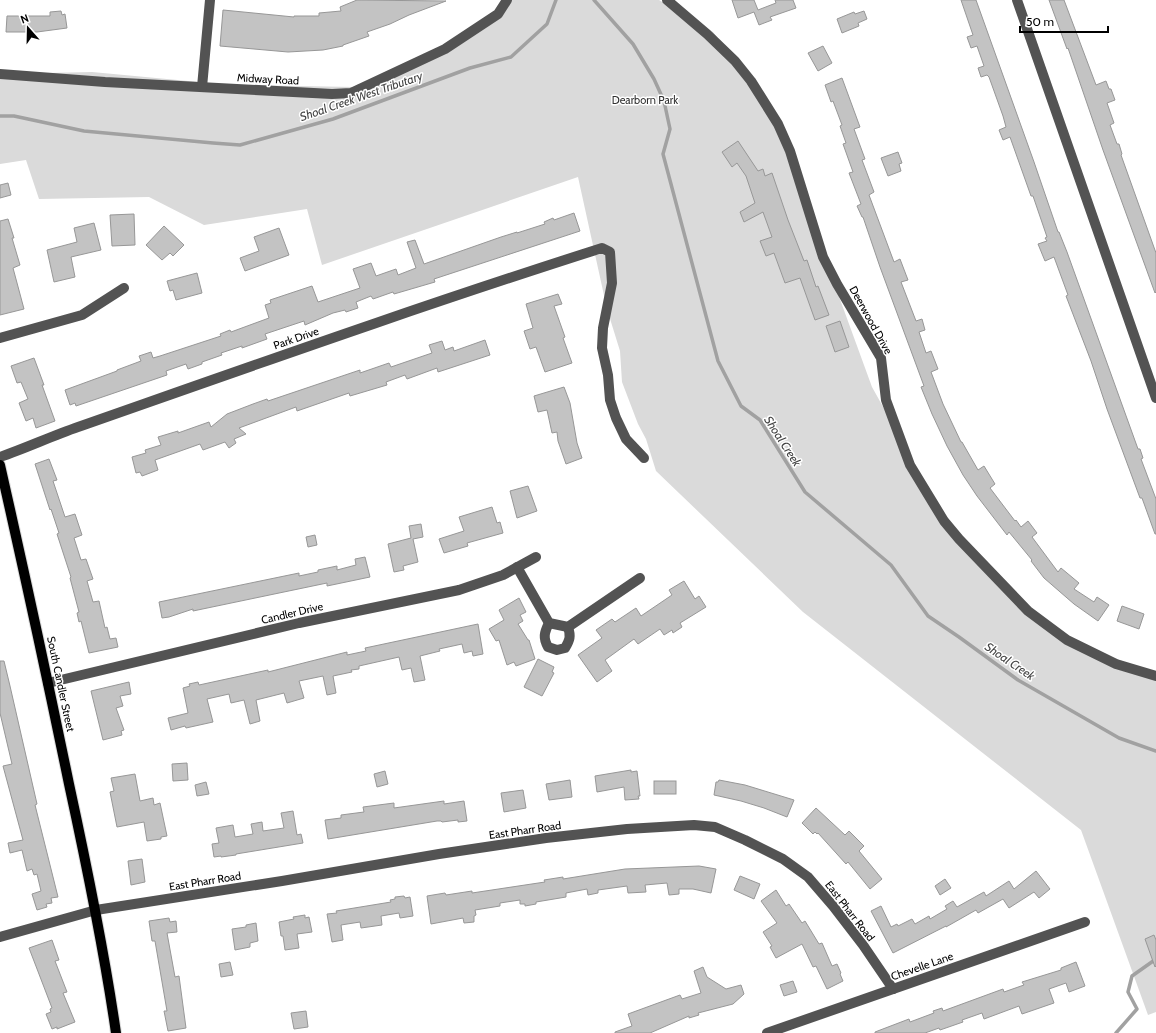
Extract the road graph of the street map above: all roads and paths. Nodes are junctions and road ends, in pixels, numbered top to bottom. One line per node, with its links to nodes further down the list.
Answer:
1 (210, 0): 6 (street)
2 (507, 0): 6 (street, Midway Road)
3 (667, 0): 18 (street, Deerwood Drive)
4 (1017, 0): 9 (street)
5 (0, 74): 6 (street, Midway Road)
6 (202, 87)
7 (124, 288): 8 (street)
8 (0, 338)
9 (1156, 398)
10 (0, 457): 11 (street, Park Drive)
11 (644, 458)
12 (0, 465): 19 (main road, South Candler Street)
13 (536, 557): 14 (street, Candler Drive)
14 (517, 567): 16 (street); 19 (street, Candler Drive)
15 (640, 578): 17 (street)
16 (549, 624): 17 (street); 17 (street)
17 (568, 627)
18 (1156, 676)
19 (48, 682): 20 (main road, South Candler Street)
20 (96, 910): 22 (street, East Pharr Road); 23 (street, East Pharr Road); 24 (main road, South Candler Street)
21 (1085, 922): 23 (street, Chevelle Lane)
22 (0, 937)
23 (893, 989): 25 (street, Chevelle Lane)
24 (116, 1033)
25 (767, 1033)

